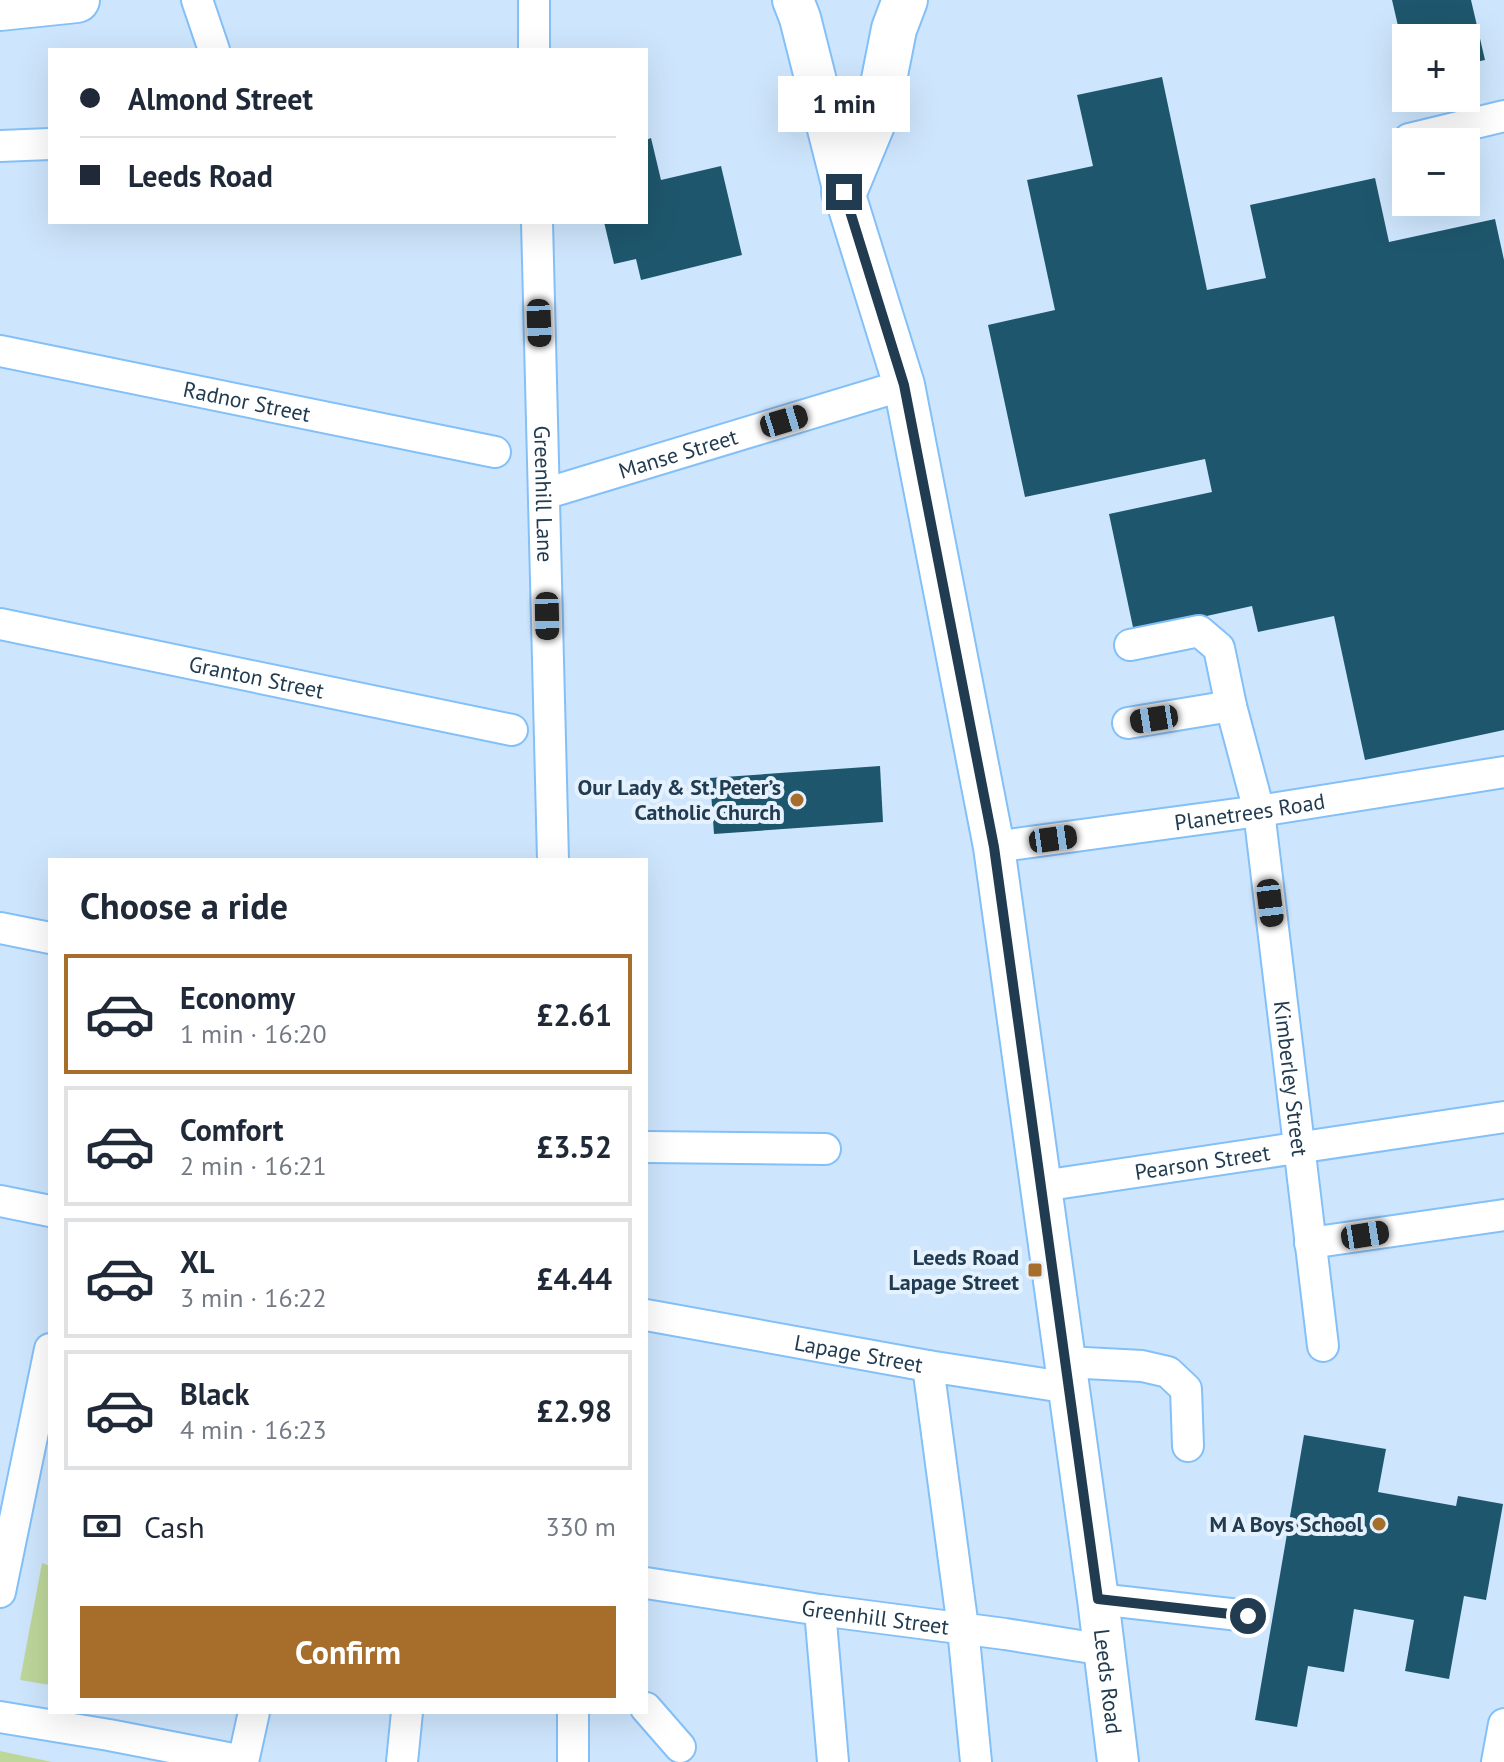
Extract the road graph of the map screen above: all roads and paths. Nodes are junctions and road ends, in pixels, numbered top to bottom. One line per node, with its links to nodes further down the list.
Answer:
1 (197, 0): 7 (street)
2 (534, 0): 8 (street)
3 (793, 0): 13 (main road, Leeds Road)
4 (905, 0): 13 (highway)
5 (65, 1): 6 (highway)
6 (0, 8)
7 (213, 48)
8 (534, 48)
9 (1504, 116): 10 (street)
10 (1454, 128)
11 (48, 144): 12 (street)
12 (0, 146)
13 (844, 192): 16 (main road, Leeds Road)
14 (537, 224): 18 (street, Greenhill Lane)
15 (0, 351): 17 (street, Radnor Street)
16 (904, 385): 18 (street, Manse Street); 26 (main road, Leeds Road)
17 (495, 452)
18 (544, 494): 27 (street, Greenhill Lane)
19 (0, 624): 23 (street, Granton Street)
20 (1130, 645): 21 (street, Kimberley Street)
21 (1231, 706): 22 (street); 25 (street, Kimberley Street)
22 (1128, 723)
23 (512, 730)
24 (1504, 772): 25 (street, Planetrees Road)
25 (1259, 811): 26 (street, Planetrees Road); 32 (street, Kimberley Street)
26 (994, 847): 34 (main road, Leeds Road)
27 (553, 858)
28 (0, 928): 29 (street)
29 (48, 938)
30 (1504, 1117): 32 (street, Pearson Street)
31 (648, 1147): 33 (street)
32 (1299, 1148): 34 (street, Pearson Street); 38 (street, Kimberley Street)
33 (825, 1149)
34 (1042, 1186): 43 (main road, Leeds Road)
35 (0, 1201): 36 (street)
36 (48, 1211)
37 (1504, 1215): 38 (street)
38 (1310, 1243): 40 (street, Kimberley Street)
39 (648, 1315): 42 (street, Lapage Street)
40 (1323, 1346)
41 (48, 1359): 46 (street)
42 (928, 1366): 43 (street, Lapage Street); 50 (street)
43 (1068, 1375): 44 (street, Lapage Street); 47 (main road, Leeds Road)
44 (1188, 1446)
45 (648, 1583): 48 (street, Greenhill Street)
46 (0, 1592)
47 (1098, 1599): 49 (street); 51 (main road, Leeds Road)
48 (820, 1610): 50 (street, Greenhill Street); 62 (street)
49 (1248, 1616)
50 (963, 1628): 51 (street, Greenhill Street); 63 (street)
51 (1105, 1650): 64 (main road, Leeds Road)
52 (648, 1710): 58 (street)
53 (254, 1714): 59 (street)
54 (407, 1714): 60 (street)
55 (573, 1714): 61 (street)
56 (0, 1717): 59 (street)
57 (1504, 1724): 65 (street)
58 (680, 1747)
59 (243, 1761)
60 (402, 1762)
61 (573, 1762)
62 (833, 1762)
63 (976, 1762)
64 (1118, 1762)
65 (1497, 1762)

